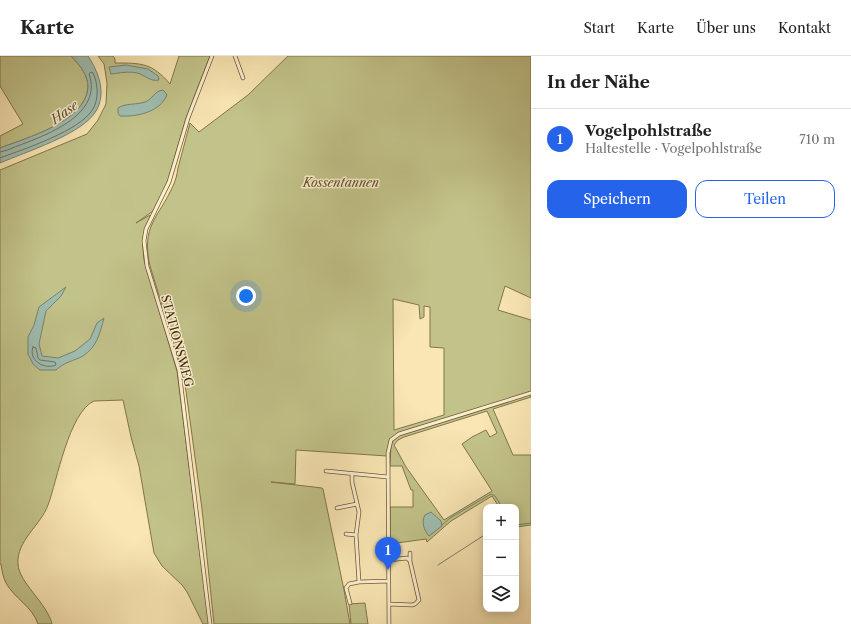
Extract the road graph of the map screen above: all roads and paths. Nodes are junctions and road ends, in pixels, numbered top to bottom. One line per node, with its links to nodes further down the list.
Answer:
1 (212, 56): 21 (street, STATIONSWEG)
2 (235, 56): 3 (street)
3 (243, 78)
4 (531, 393): 7 (street)
5 (326, 471): 6 (street)
6 (352, 474): 7 (street); 8 (street)
7 (388, 476): 13 (street)
8 (357, 504): 9 (street); 11 (street)
9 (337, 508)
10 (346, 534): 11 (street)
11 (356, 535): 16 (street)
12 (410, 553): 14 (street)
13 (388, 560): 14 (street); 15 (street)
14 (410, 561): 17 (street)
15 (388, 581): 16 (street); 20 (street)
16 (359, 582): 19 (street)
17 (419, 600): 18 (street); 20 (street)
18 (425, 600)
19 (350, 603)
20 (389, 604): 22 (street)
21 (210, 624)
22 (389, 624)

